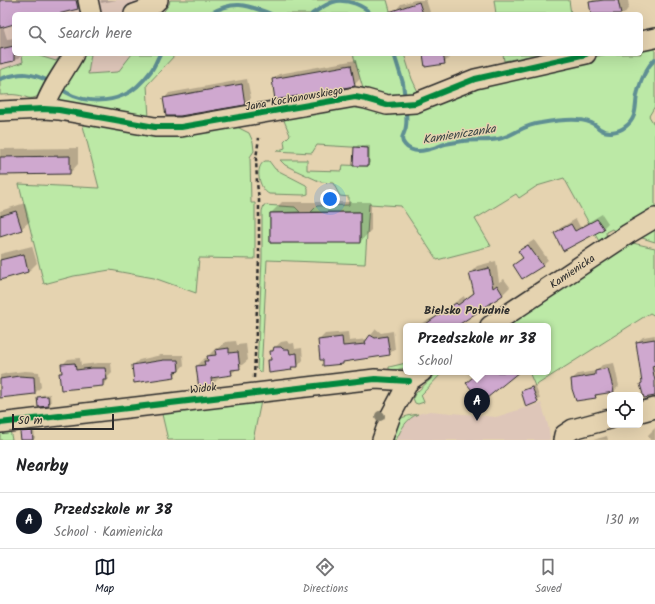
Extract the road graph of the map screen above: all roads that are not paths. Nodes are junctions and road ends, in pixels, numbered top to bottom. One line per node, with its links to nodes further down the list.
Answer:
1 (88, 0): 3 (street)
2 (158, 0): 4 (street)
3 (91, 12)
4 (141, 12)
5 (655, 38): 6 (street)
6 (643, 41)
7 (73, 56): 9 (street)
8 (577, 56): 9 (street, Jana Kochanowskiego)
9 (44, 109): 10 (street, Jana Kochanowskiego)
10 (0, 111)
11 (655, 218): 12 (street, Kamienicka)
12 (494, 323)
13 (416, 376): 17 (street, Widok); 18 (street)
14 (655, 408): 15 (street)
15 (643, 411)
16 (607, 420): 19 (street)
17 (0, 423)
18 (382, 440)
19 (562, 440)

